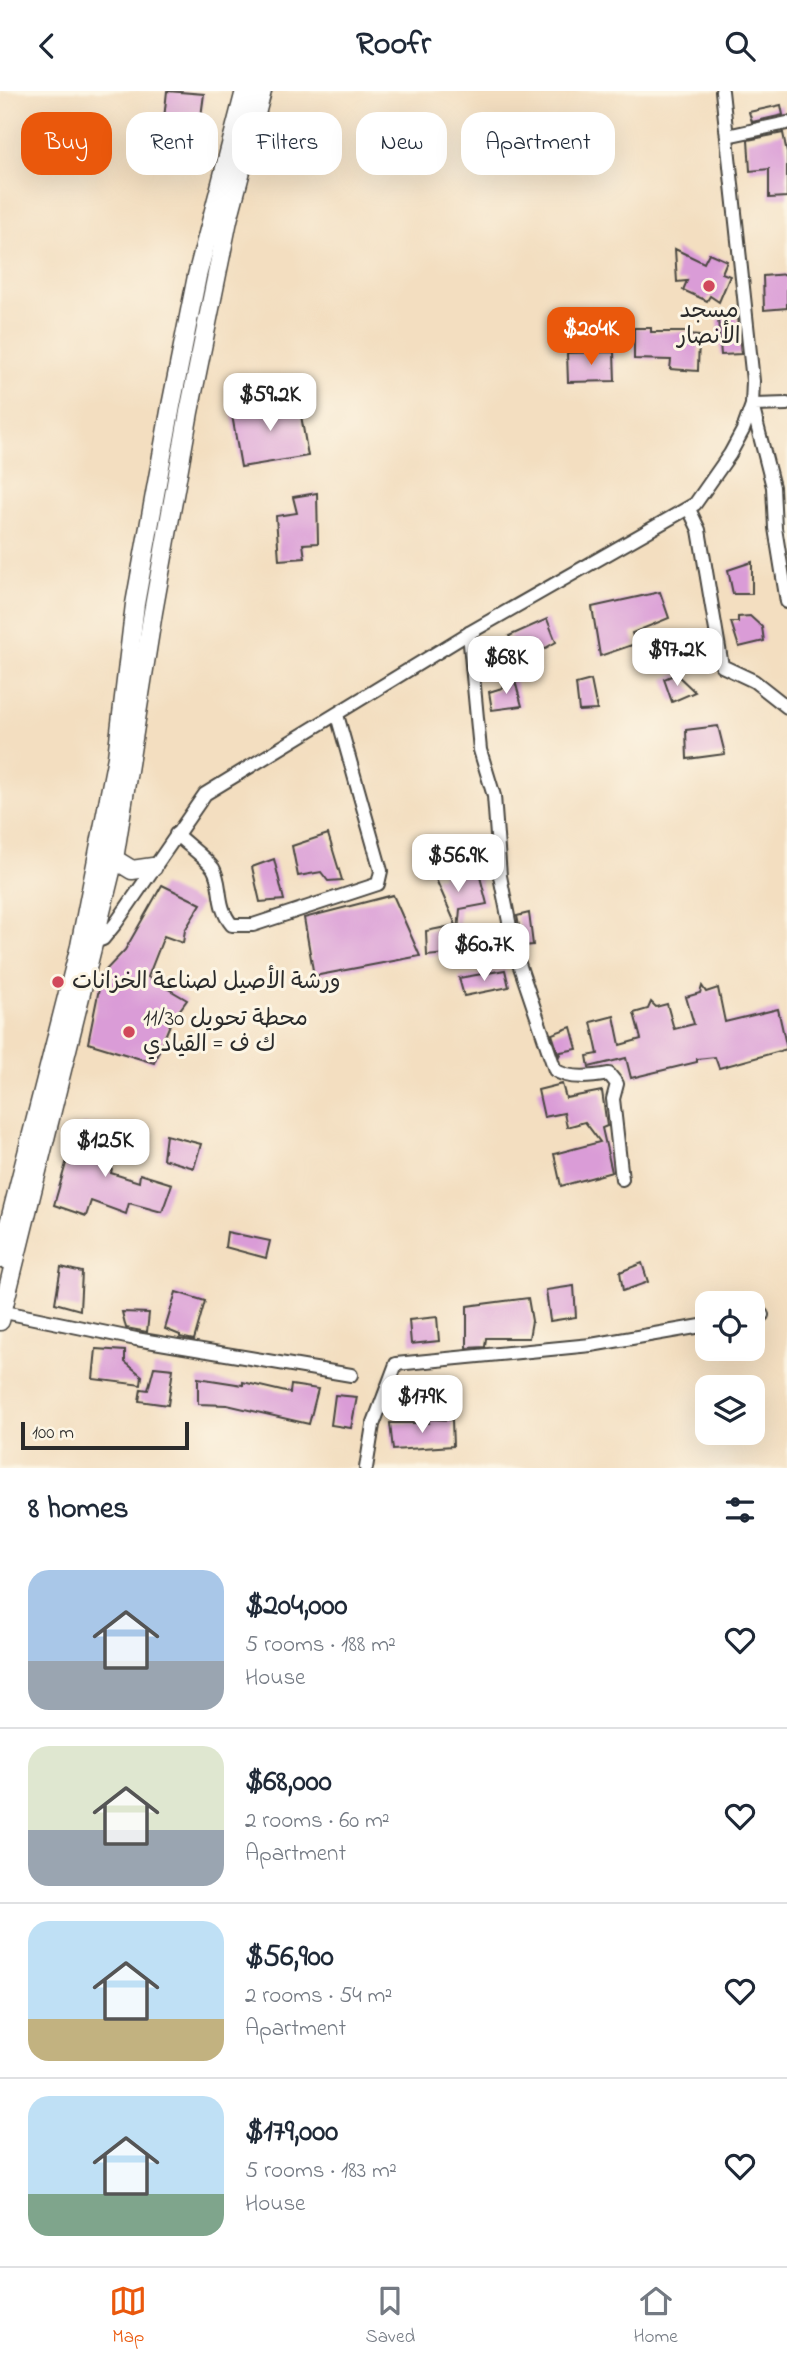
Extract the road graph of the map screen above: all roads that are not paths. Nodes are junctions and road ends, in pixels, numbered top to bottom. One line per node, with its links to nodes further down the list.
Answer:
1 (245, 91): 16 (highway)
2 (262, 91): 14 (highway)
3 (722, 91): 5 (street)
4 (787, 123): 5 (street)
5 (727, 136): 7 (street)
6 (787, 404): 7 (street)
7 (752, 405): 8 (street); 9 (street)
8 (689, 509): 10 (street); 11 (street)
9 (787, 602)
10 (469, 633): 12 (street); 17 (street)
11 (787, 707)
12 (337, 715): 13 (street); 13 (street)
13 (176, 834): 15 (street)
14 (114, 859): 15 (highway); 16 (highway)
15 (153, 867): 16 (street)
16 (88, 945): 18 (highway); 20 (highway)
17 (622, 1179)
18 (3, 1234): 19 (highway)
19 (0, 1259)
20 (1, 1314): 22 (street)
21 (695, 1327): 23 (street)
22 (351, 1375)
23 (366, 1468)

